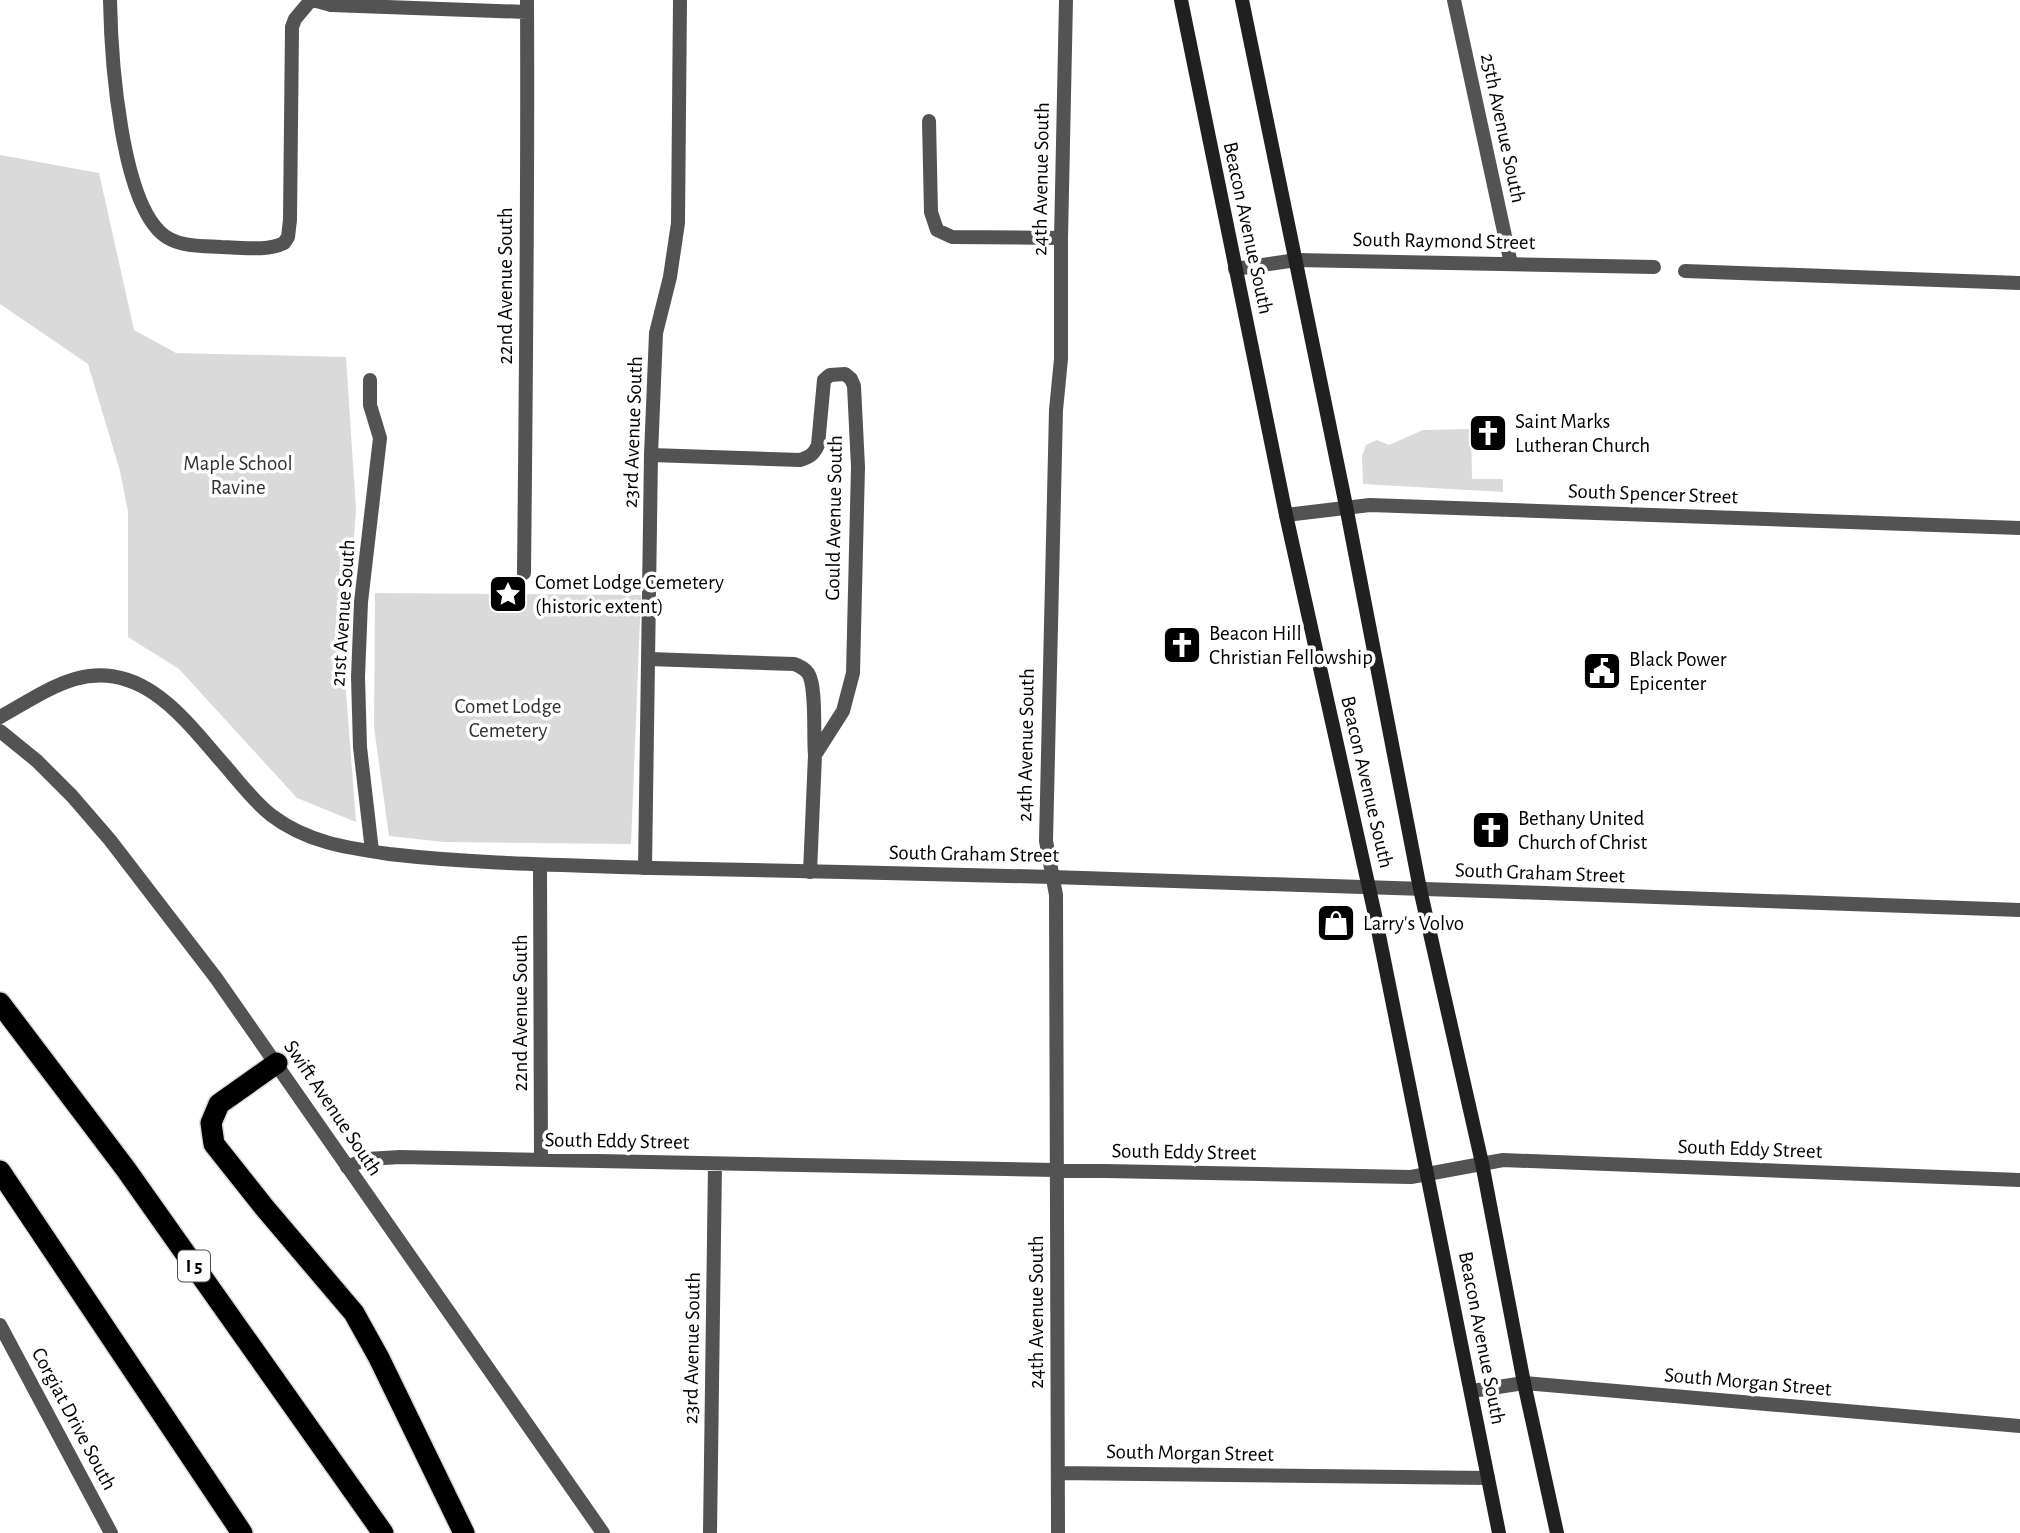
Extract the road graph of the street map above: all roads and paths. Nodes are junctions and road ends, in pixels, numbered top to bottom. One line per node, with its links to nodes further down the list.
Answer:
1 (110, 0): 2 (street)
2 (312, 0): 8 (street)
3 (680, 0): 18 (street, 23rd Avenue South)
4 (1066, 0): 10 (street, 24th Avenue South)
5 (1181, 0): 14 (main road, Beacon Avenue South)
6 (1242, 0): 11 (main road, Beacon Avenue South)
7 (1454, 0): 12 (street, 25th Avenue South)
8 (527, 6): 22 (street, 22nd Avenue South)
9 (929, 121): 10 (street)
10 (1060, 238): 31 (street, 24th Avenue South)
11 (1296, 260): 12 (street, South Raymond Street); 14 (street, South Raymond Street); 19 (main road, Beacon Avenue South)
12 (1511, 264): 13 (street, South Raymond Street)
13 (1654, 267)
14 (1235, 269): 20 (main road, Beacon Avenue South)
15 (1685, 271): 16 (street)
16 (2020, 283)
17 (370, 380): 27 (street, 21st Avenue South)
18 (652, 454): 23 (street, 23rd Avenue South); 26 (street, Gould Avenue South)
19 (1346, 506): 20 (street, South Spencer Street); 21 (street, South Spencer Street); 33 (main road, Beacon Avenue South)
20 (1286, 515): 32 (main road, Beacon Avenue South)
21 (2020, 528)
22 (524, 573)
23 (649, 659): 26 (street); 29 (street, 23rd Avenue South)
24 (0, 718): 27 (street, South Graham Street)
25 (0, 730): 36 (street, Swift Avenue South)
26 (815, 755): 30 (street)
27 (372, 851): 28 (street, South Graham Street)
28 (540, 866): 29 (street, South Graham Street); 37 (street, 22nd Avenue South)
29 (645, 867): 30 (street, South Graham Street)
30 (810, 872): 31 (street, South Graham Street)
31 (1053, 877): 32 (street, South Graham Street); 42 (street, 24th Avenue South)
32 (1369, 888): 33 (street, South Graham Street); 43 (main road, Beacon Avenue South)
33 (1420, 889): 34 (street, South Graham Street); 38 (main road, Beacon Avenue South)
34 (2020, 910)
35 (0, 1003): 53 (highway, I 5)
36 (277, 1063): 40 (street, Swift Avenue South); 54 (highway)
37 (541, 1160): 39 (street, South Eddy Street); 40 (street, South Eddy Street)
38 (1482, 1163): 43 (street, South Eddy Street); 44 (street, South Eddy Street); 46 (main road, Beacon Avenue South)
39 (715, 1164): 42 (street, South Eddy Street); 56 (street, 23rd Avenue South)
40 (347, 1167): 55 (street, Swift Avenue South)
41 (0, 1171): 52 (highway)
42 (1056, 1171): 43 (street, South Eddy Street); 49 (street, 24th Avenue South)
43 (1428, 1175): 47 (main road, Beacon Avenue South)
44 (2020, 1180)
45 (0, 1325): 51 (street, Corgiat Drive South)
46 (1524, 1383): 47 (street, South Morgan Street); 48 (street, South Morgan Street); 59 (main road, Beacon Avenue South)
47 (1472, 1391): 50 (main road, Beacon Avenue South)
48 (2020, 1426)
49 (1058, 1473): 50 (street, South Morgan Street); 57 (street, 24th Avenue South)
50 (1488, 1478): 58 (main road, Beacon Avenue South)
51 (111, 1533)
52 (242, 1533)
53 (383, 1533)
54 (464, 1533)
55 (603, 1533)
56 (710, 1533)
57 (1058, 1533)
58 (1499, 1533)
59 (1557, 1533)

